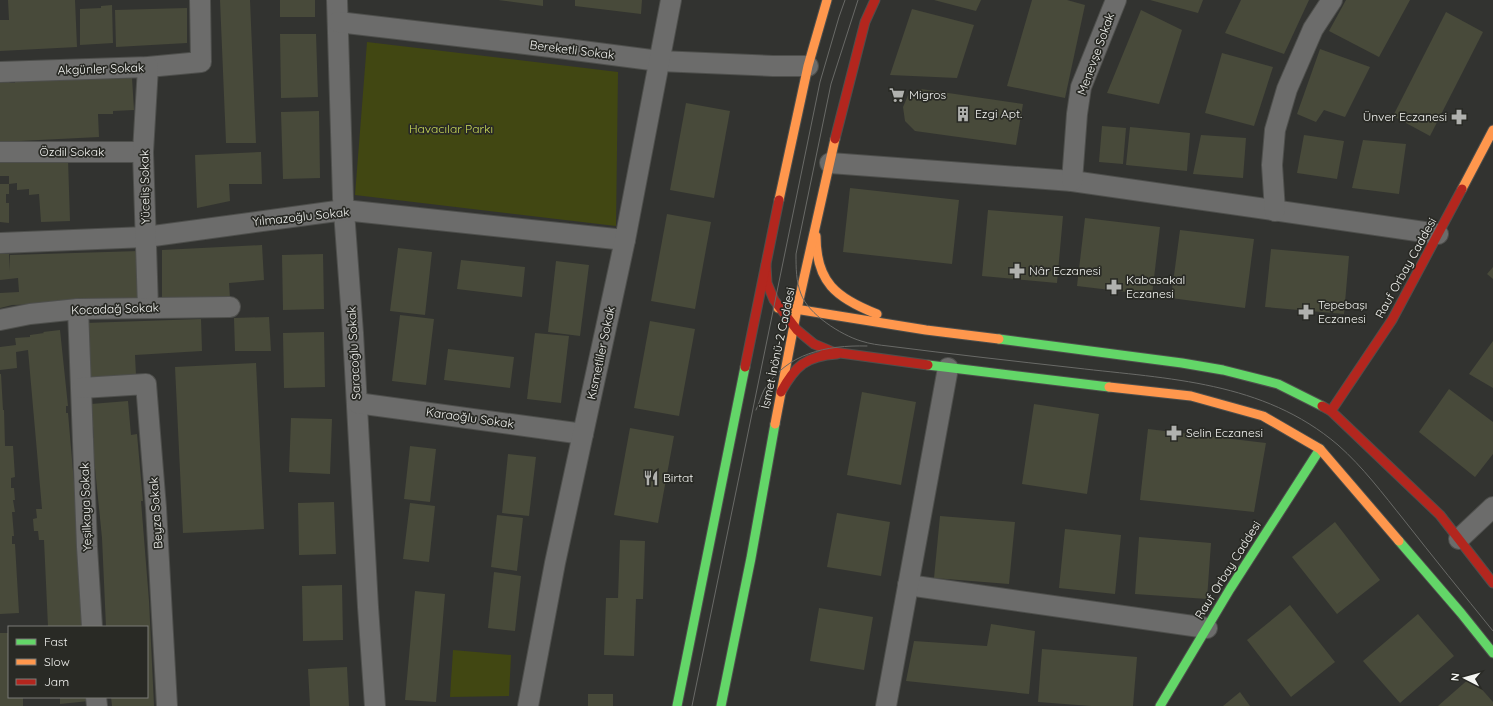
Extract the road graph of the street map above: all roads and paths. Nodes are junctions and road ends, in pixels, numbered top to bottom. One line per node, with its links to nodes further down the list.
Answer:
1 (200, 0): 11 (street, Akgünler Sokak)
2 (337, 0): 8 (street, Saracoğlu Sokak)
3 (671, 0): 9 (street, Kısmetliler Sokak)
4 (827, 0): 10 (street)
5 (875, 0): 16 (street, İsmet İnönü-2 Caddesi)
6 (1116, 0): 17 (street, Menevşe Sokak)
7 (1332, 0): 19 (street)
8 (338, 22): 9 (street, Bereketli Sokak); 18 (street, Saracoğlu Sokak)
9 (659, 61): 10 (street, Bereketli Sokak); 23 (street, Kısmetliler Sokak)
10 (808, 66): 25 (street)
11 (148, 67): 12 (street, Akgünler Sokak); 15 (street, Yüceliş Sokak)
12 (0, 72)
13 (1493, 130): 21 (street, Rauf Orbay Caddesi)
14 (0, 152): 15 (street, Özdil Sokak)
15 (143, 152): 22 (street, Yüceliş Sokak)
16 (830, 163): 17 (street); 20 (street, İsmet İnönü-2 Caddesi)
17 (1072, 181): 19 (street)
18 (344, 210): 22 (street, Yılmazoğlu Sokak); 23 (street, Yılmazoğlu Sokak); 39 (street, Saracoğlu Sokak)
19 (1275, 210): 21 (street)
20 (817, 221): 30 (street, İsmet İnönü-2 Caddesi); 33 (street)
21 (1438, 234): 40 (street, Rauf Orbay Caddesi)
22 (146, 237): 24 (street, Yılmazoğlu Sokak); 27 (street, Yüceliş Sokak)
23 (625, 240): 41 (street, Kısmetliler Sokak)
24 (0, 243)
25 (766, 260): 28 (street); 34 (street)
26 (230, 307): 27 (street, Kocadağ Sokak)
27 (148, 308): 29 (street, Kocadağ Sokak)
28 (780, 308): 30 (street); 32 (street); 34 (street)
29 (78, 309): 31 (street, Kocadağ Sokak); 37 (street, Yeşilkaya Sokak)
30 (797, 309): 32 (street, İsmet İnönü-2 Caddesi); 33 (street)
31 (0, 320)
32 (794, 326): 35 (street); 38 (street, İsmet İnönü-2 Caddesi)
33 (926, 330): 40 (street)
34 (751, 336): 53 (street)
35 (847, 354): 36 (street); 38 (street)
36 (948, 368): 42 (street); 46 (street)
37 (82, 388): 47 (street, Yeşilkaya Sokak); 50 (street, Beyza Sokak)
38 (780, 395): 54 (street, İsmet İnönü-2 Caddesi)
39 (357, 403): 41 (street, Karaoğlu Sokak); 51 (street, Saracoğlu Sokak)
40 (1331, 411): 44 (street)
41 (583, 434): 52 (street, Kısmetliler Sokak)
42 (1320, 449): 48 (street, Rauf Orbay Caddesi); 49 (street)
43 (1493, 507): 44 (street)
44 (1459, 539): 45 (street)
45 (1493, 583)
46 (908, 585): 48 (street); 55 (street)
47 (92, 626)
48 (1207, 628): 56 (street, Rauf Orbay Caddesi)
49 (1493, 653)
50 (167, 706)
51 (375, 706)
52 (528, 706)
53 (677, 706)
54 (721, 706)
55 (886, 706)
56 (1160, 706)

